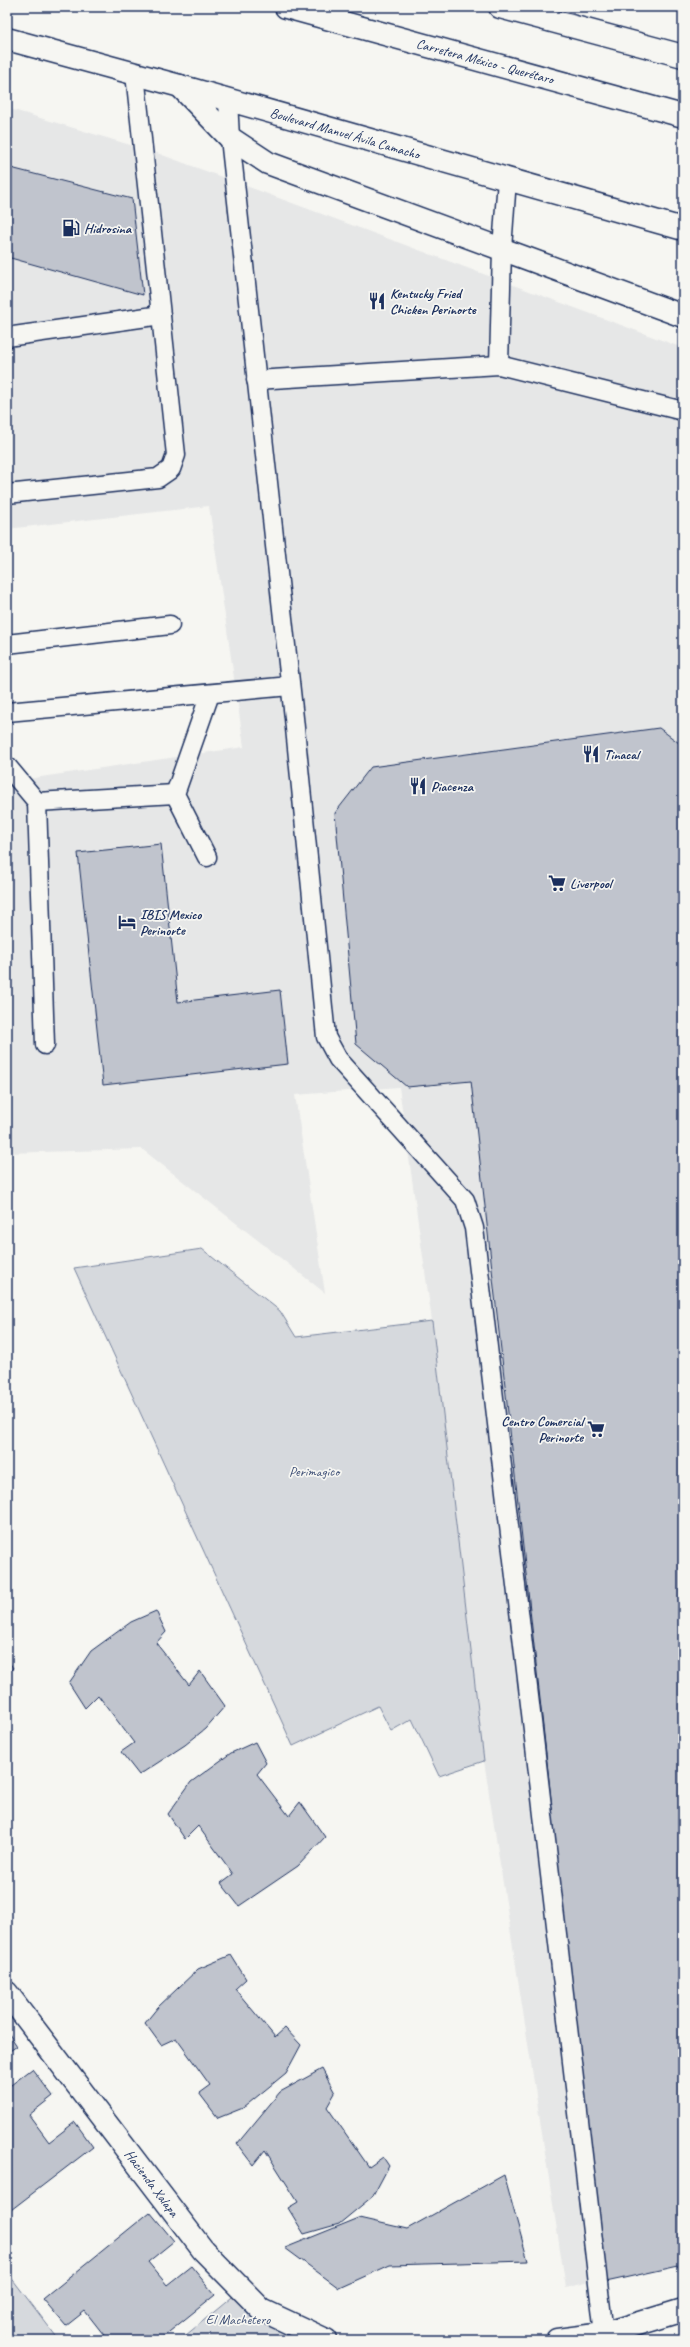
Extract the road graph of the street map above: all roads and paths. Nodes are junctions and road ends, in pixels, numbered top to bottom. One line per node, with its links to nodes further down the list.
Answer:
1 (286, 7): 8 (main road, Carretera México - Querétaro)
2 (500, 7): 4 (main road)
3 (7, 39): 5 (main road, Boulevard Manuel Ávila Camacho)
4 (683, 56)
5 (135, 74): 6 (main road, Boulevard Manuel Ávila Camacho); 13 (lane)
6 (180, 86): 7 (main road, Boulevard Manuel Ávila Camacho); 9 (main road)
7 (228, 100): 9 (lane); 10 (main road, Boulevard Manuel Ávila Camacho)
8 (683, 116)
9 (230, 138): 12 (main road); 17 (lane)
10 (507, 179): 11 (main road, Boulevard Manuel Ávila Camacho); 12 (lane)
11 (683, 229)
12 (502, 249): 14 (main road); 16 (lane)
13 (161, 315): 15 (lane); 19 (lane)
14 (683, 316)
15 (7, 337)
16 (499, 366): 17 (lane); 18 (lane)
17 (256, 380): 22 (lane)
18 (683, 411)
19 (7, 494)
20 (170, 625): 21 (lane)
21 (7, 644)
22 (290, 686): 23 (lane); 32 (lane)
23 (210, 694): 24 (lane); 26 (lane)
24 (7, 712)
25 (7, 766): 27 (lane)
26 (175, 794): 27 (lane); 28 (lane)
27 (38, 802): 29 (lane)
28 (207, 857)
29 (45, 1045)
30 (7, 1992): 33 (main road, Hacienda Xalapa)
31 (683, 2310): 32 (main road)
32 (604, 2334): 34 (main road)
33 (326, 2340)
34 (557, 2340)

